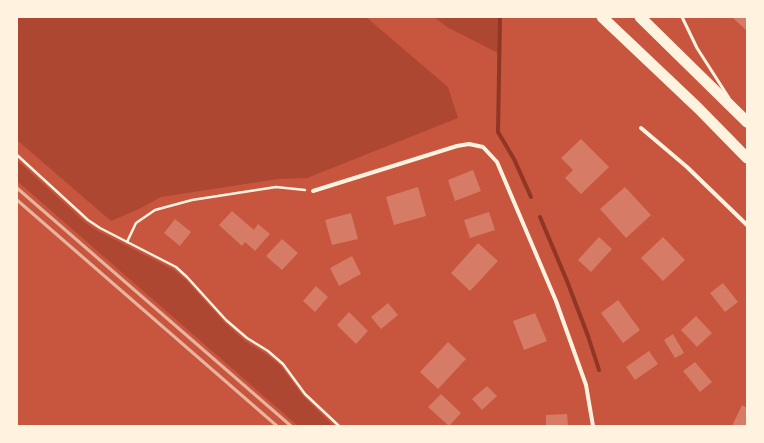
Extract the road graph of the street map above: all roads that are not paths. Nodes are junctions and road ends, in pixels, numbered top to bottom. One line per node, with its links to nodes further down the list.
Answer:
1 (602, 17): 6 (highway)
2 (640, 17): 4 (highway)
3 (682, 17): 4 (lane)
4 (743, 118)
5 (641, 128): 8 (street)
6 (747, 158)
7 (313, 191): 9 (street)
8 (747, 226)
9 (594, 426)

